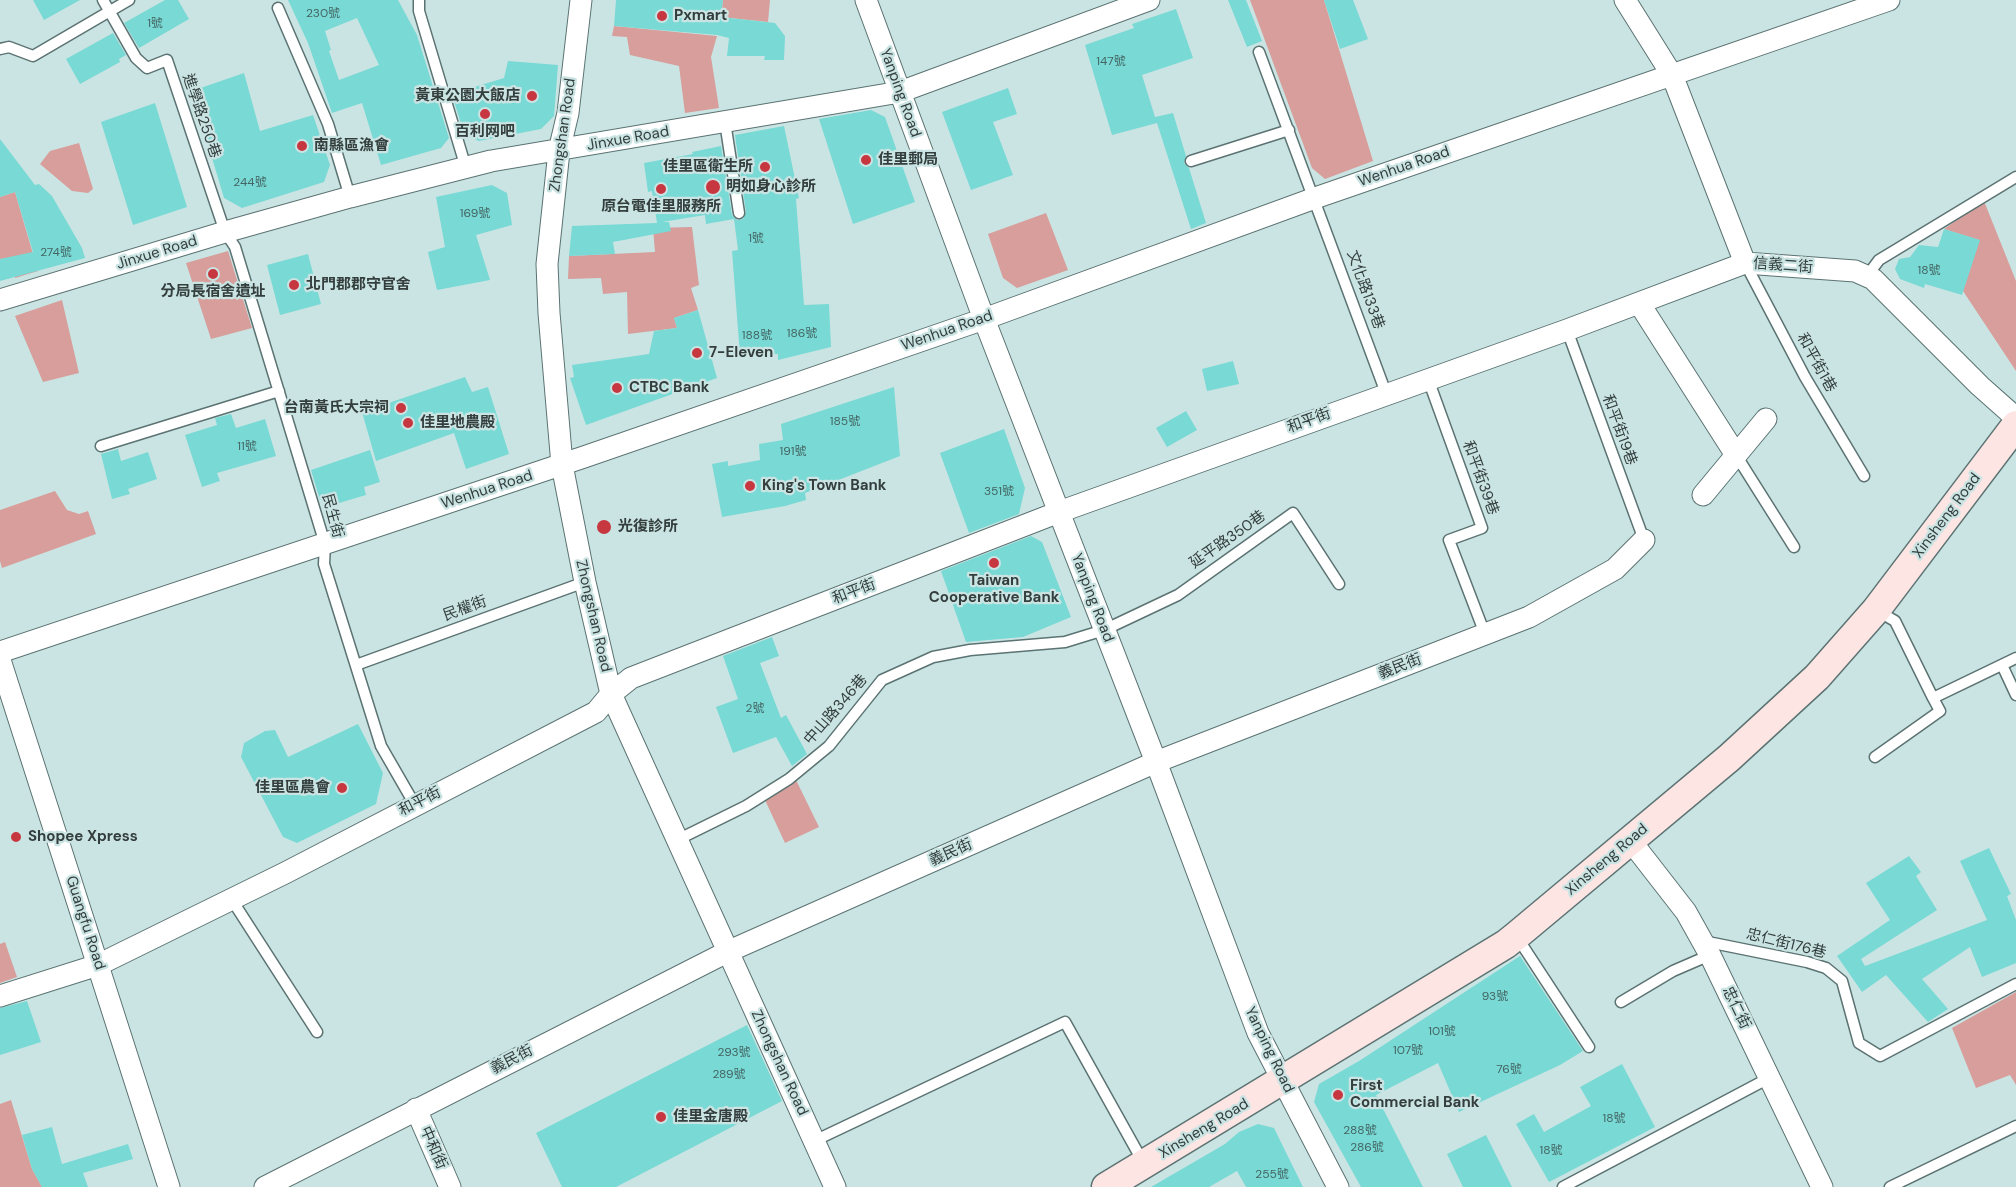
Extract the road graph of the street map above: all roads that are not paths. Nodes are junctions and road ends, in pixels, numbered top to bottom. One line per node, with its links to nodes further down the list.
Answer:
1 (103, 0): 10 (lane, 進學路250巷)
2 (129, 0): 10 (lane)
3 (419, 0): 19 (lane)
4 (581, 0): 17 (street, Zhongshan Road)
5 (866, 0): 14 (street, Yanping Road)
6 (1149, 0): 14 (street, Jinxue Road)
7 (1625, 0): 13 (street, 信義二街)
8 (1889, 0): 13 (street, Wenhua Road)
9 (279, 8): 21 (lane)
10 (109, 11): 11 (lane); 24 (lane, 進學路250巷)
11 (0, 49)
12 (1259, 52): 16 (lane, 文化路133巷)
13 (1672, 75): 22 (street, Wenhua Road); 25 (street, 信義二街)
14 (900, 92): 15 (street, Jinxue Road); 29 (street, Yanping Road)
15 (724, 122): 17 (street, Jinxue Road); 23 (lane)
16 (1289, 130): 18 (lane); 22 (lane, 文化路133巷)
17 (559, 151): 19 (street, Jinxue Road); 39 (street, Zhongshan Road)
18 (1191, 160)
19 (466, 168): 21 (street, Jinxue Road)
20 (2016, 177): 26 (lane)
21 (350, 197): 24 (street, Jinxue Road)
22 (1315, 198): 29 (street, Wenhua Road); 33 (lane, 文化路133巷)
23 (740, 213)
24 (225, 232): 27 (street, Jinxue Road); 32 (lane, 民生街)
25 (1745, 263): 26 (street, 信義二街); 28 (street, 和平街); 40 (lane, 和平街1巷)
26 (1867, 276): 34 (street, 信義二街)
27 (0, 300)
28 (1639, 303): 30 (street, 和平街); 38 (street)
29 (984, 319): 39 (street, Wenhua Road); 42 (street, Yanping Road)
30 (1567, 330): 31 (street, 和平街); 43 (lane, 和平街19巷)
31 (1428, 379): 33 (street, 和平街); 50 (lane, 和平街39巷)
32 (279, 391): 37 (lane); 44 (lane, 民生街)
33 (1386, 393): 42 (street, 和平街)
34 (2016, 418)
35 (1766, 419): 38 (street)
36 (2016, 425): 48 (main road, Xinsheng Road)
37 (101, 446)
38 (1736, 455): 41 (street); 45 (lane)
39 (562, 465): 44 (street, Wenhua Road); 46 (street, Zhongshan Road)
40 (1864, 476)
41 (1702, 495)
42 (1059, 512): 49 (street, Yanping Road); 56 (street, 和平街)
43 (1644, 540): 50 (street, 義民街)
44 (325, 544): 51 (street, Wenhua Road); 54 (lane, 民生街)
45 (1794, 547)
46 (585, 582): 54 (lane, 民權街); 56 (street, Zhongshan Road)
47 (1339, 584): 49 (lane, 延平路350巷)
48 (1876, 610): 58 (lane); 63 (main road, Xinsheng Road)
49 (1104, 630): 60 (street, Yanping Road); 62 (lane, 中山路346巷)
50 (1485, 634): 60 (street, 義民街)
51 (0, 652)
52 (2016, 658): 55 (lane)
53 (0, 660): 68 (street, Guangfu Road)
54 (356, 665): 61 (lane, 民生街)
55 (2002, 665): 57 (lane); 58 (lane)
56 (611, 694): 61 (street, 和平街); 62 (street, Zhongshan Road)
57 (2016, 695)
58 (1933, 698): 59 (lane)
59 (1875, 757)
60 (1156, 762): 67 (street, 義民街); 75 (street, Yanping Road)
61 (415, 805): 64 (street, 和平街)
62 (677, 840): 67 (street, Zhongshan Road)
63 (1630, 840): 65 (main road, Xinsheng Road); 66 (street, 忠仁街)
64 (232, 900): 68 (street, 和平街); 72 (lane)
65 (1516, 936): 73 (lane); 75 (main road, Xinsheng Road)
66 (1706, 948): 69 (lane, 忠仁街176巷); 71 (lane); 74 (street, 忠仁街)
67 (727, 952): 76 (street, 義民街); 78 (street, Zhongshan Road)
68 (98, 965): 70 (street, 和平街); 80 (street, Guangfu Road)
69 (2016, 984)
70 (0, 996)
71 (1620, 1002)
72 (316, 1032)
73 (1589, 1047)
74 (1769, 1078): 86 (lane); 87 (street, 忠仁街)
75 (1284, 1080): 79 (main road, Xinsheng Road); 85 (street, Yanping Road)
76 (416, 1109): 81 (street, 義民街); 82 (street, 中和街)
77 (2016, 1126): 88 (lane)
78 (814, 1141): 79 (lane); 83 (street, Zhongshan Road)
79 (1145, 1165): 84 (main road, Xinsheng Road)
80 (169, 1187)
81 (265, 1187)
82 (450, 1187)
83 (835, 1187)
84 (1106, 1187)
85 (1338, 1187)
86 (1563, 1187)
87 (1822, 1187)
88 (1890, 1187)

